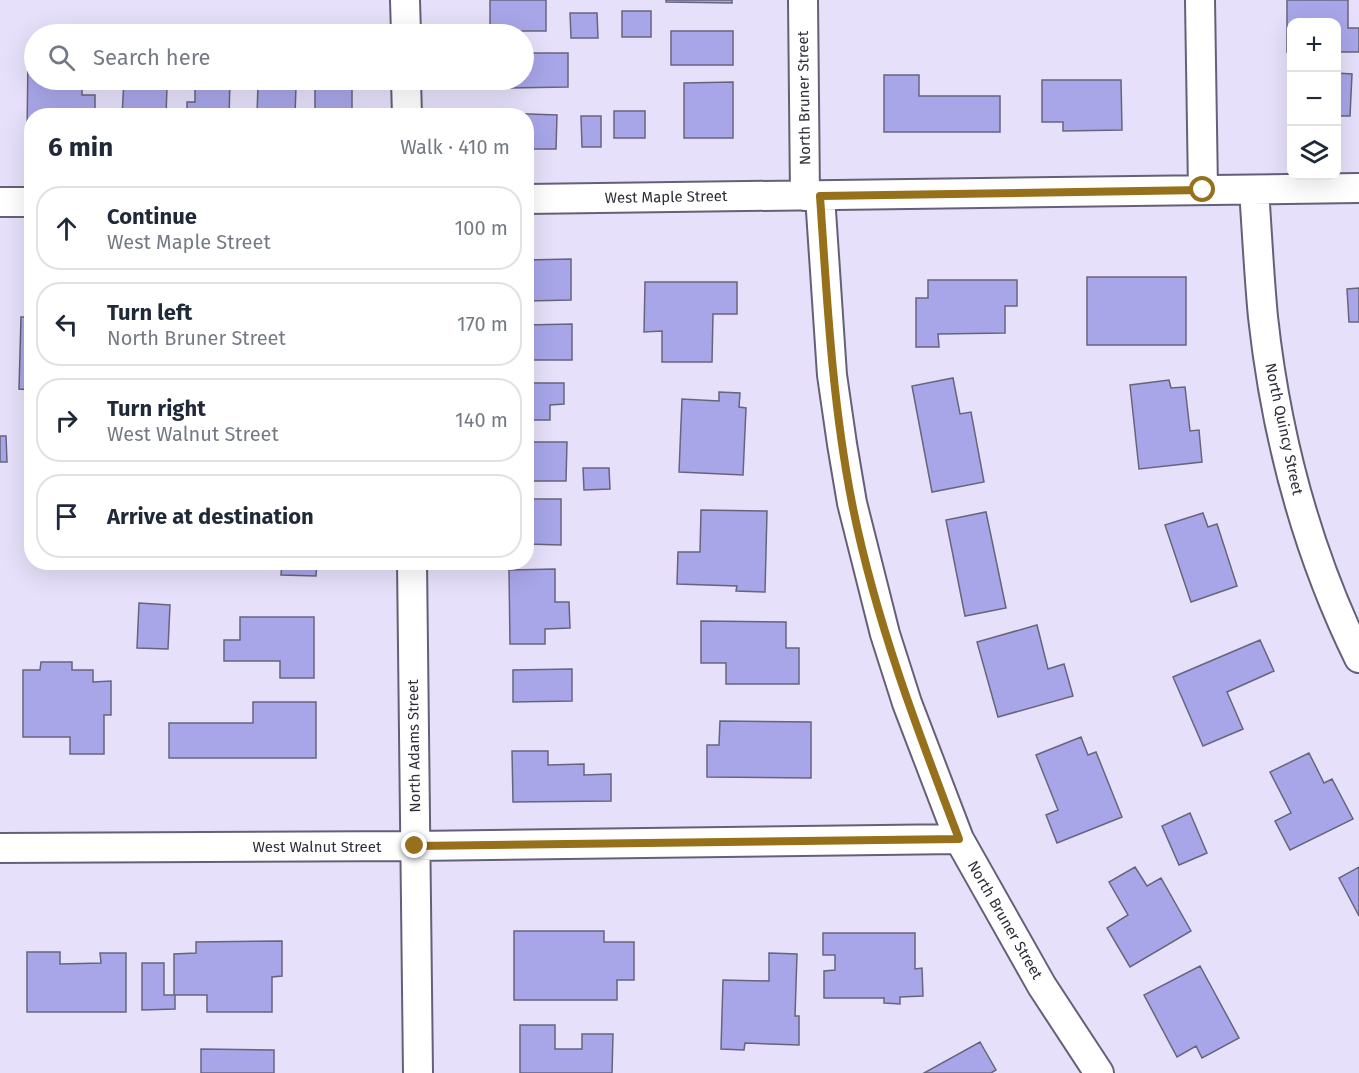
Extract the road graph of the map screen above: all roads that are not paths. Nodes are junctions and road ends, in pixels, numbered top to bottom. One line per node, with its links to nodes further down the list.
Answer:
1 (405, 0): 4 (street)
2 (802, 0): 10 (street, North Bruner Street)
3 (1200, 0): 8 (street)
4 (406, 24)
5 (406, 90): 6 (street)
6 (406, 108)
7 (1359, 188): 9 (street, West Maple Street)
8 (1203, 190): 9 (street, West Maple Street); 10 (street, West Maple Street)
9 (1254, 190): 15 (street, North Quincy Street)
10 (812, 196): 11 (street, West Maple Street); 16 (street, North Bruner Street)
11 (534, 199)
12 (0, 202): 13 (street)
13 (24, 202)
14 (412, 570): 17 (street, North Adams Street)
15 (1359, 658)
16 (959, 839): 17 (street, West Walnut Street); 20 (street, North Bruner Street)
17 (415, 846): 18 (street, West Walnut Street); 19 (street, North Adams Street)
18 (0, 849)
19 (418, 1073)
20 (1098, 1073)

